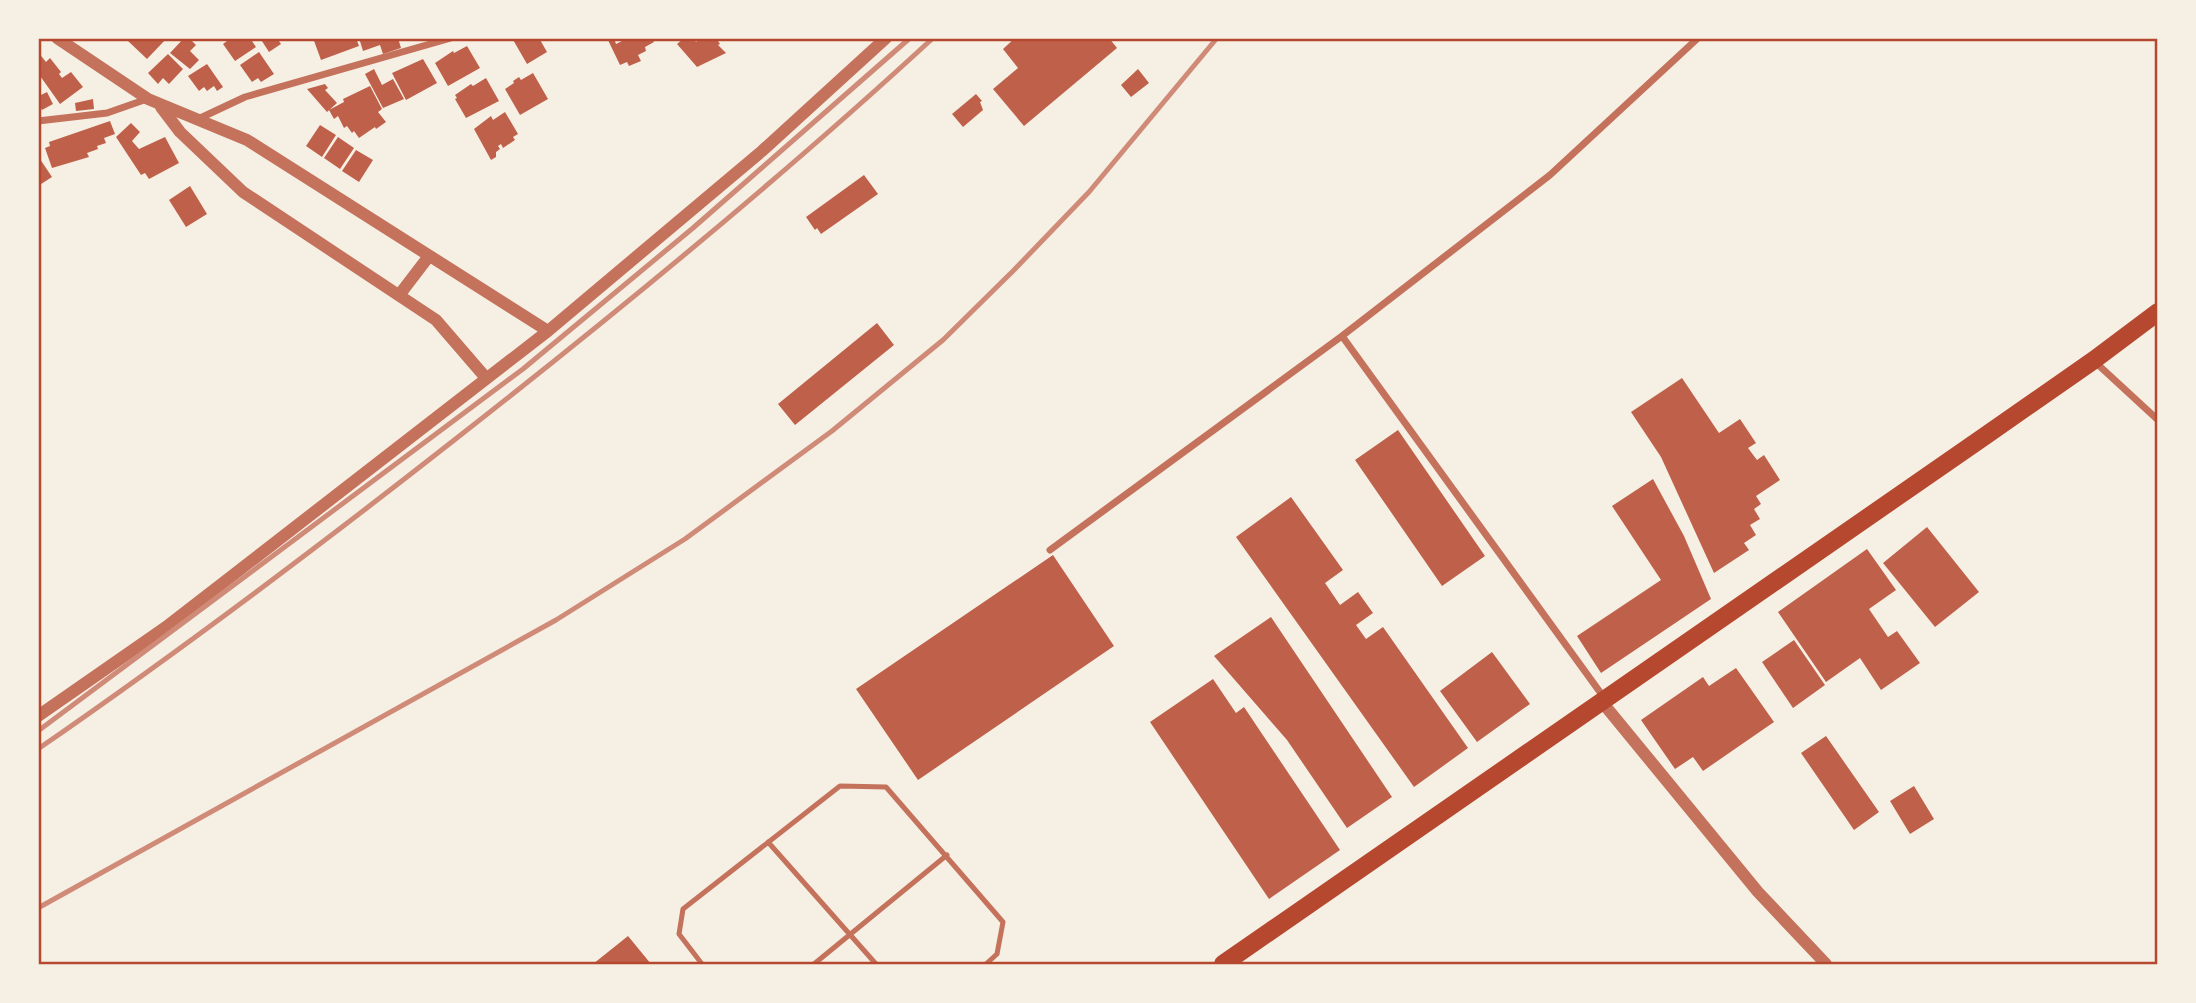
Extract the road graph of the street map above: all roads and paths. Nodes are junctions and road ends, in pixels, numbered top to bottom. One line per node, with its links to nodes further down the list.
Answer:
1 (57, 38): 5 (street)
2 (450, 38): 7 (street)
3 (886, 38): 12 (street)
4 (1698, 38): 13 (street)
5 (148, 99): 6 (street); 8 (street)
6 (161, 106): 7 (street); 10 (street)
7 (196, 120): 9 (street)
8 (38, 121)
9 (429, 256): 10 (street); 12 (street)
10 (400, 294): 15 (street)
11 (2158, 312): 14 (highway)
12 (548, 331): 15 (street)
13 (1342, 335): 17 (street); 18 (street)
14 (2094, 360): 16 (street); 18 (highway)
15 (486, 378): 19 (street)
16 (2158, 420)
17 (1050, 550)
18 (1603, 701): 27 (highway); 28 (street)
19 (38, 716)
20 (768, 842): 21 (lane); 22 (lane); 23 (lane)
21 (947, 856): 22 (lane); 26 (lane)
22 (851, 936): 24 (lane); 25 (lane)
23 (702, 964)
24 (814, 964)
25 (876, 964)
26 (986, 964)
27 (1223, 964)
28 (1826, 964)

